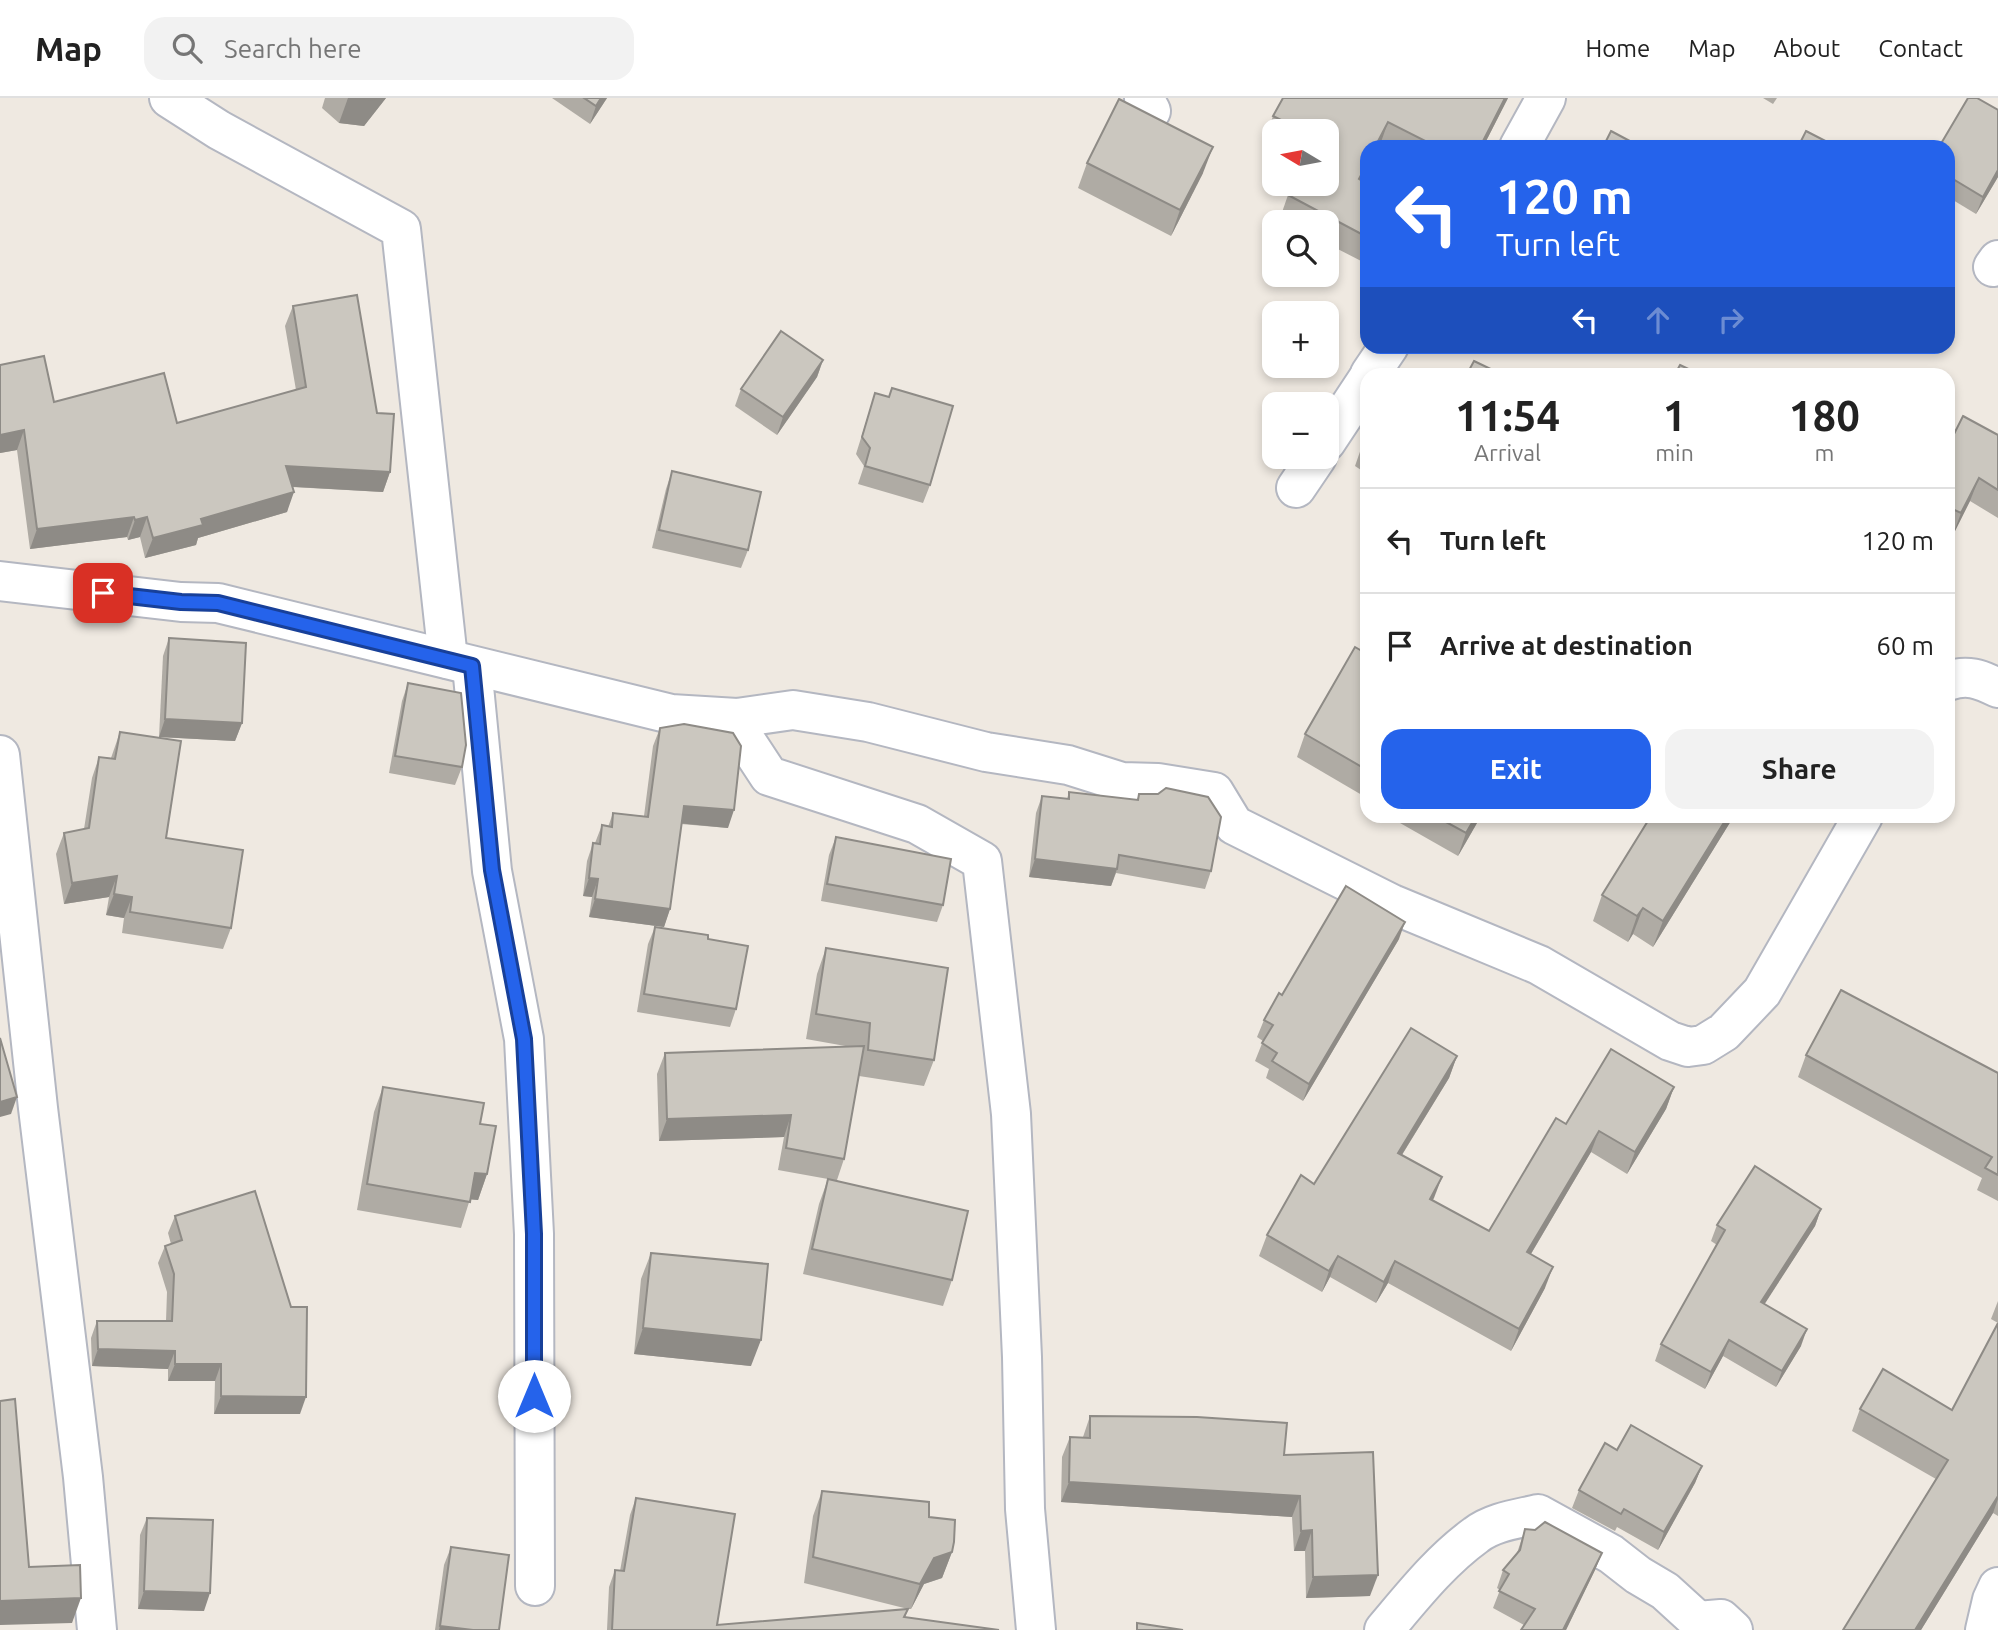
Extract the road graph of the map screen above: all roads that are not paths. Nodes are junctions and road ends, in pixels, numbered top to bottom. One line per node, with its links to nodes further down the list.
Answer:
1 (169, 98): 9 (street)
2 (1546, 98): 3 (street)
3 (1523, 140)
4 (1360, 391): 5 (street)
5 (1339, 422)
6 (1309, 469): 7 (street)
7 (1296, 488)
8 (0, 581): 9 (street)
9 (460, 662): 12 (street); 15 (street)
10 (1955, 679): 11 (street)
11 (1998, 688)
12 (737, 718): 14 (street); 18 (street)
13 (0, 755): 17 (street)
14 (1859, 823)
15 (535, 1587)
16 (1998, 1587): 21 (street)
17 (97, 1630)
18 (1035, 1630)
19 (1384, 1630): 20 (street)
20 (1733, 1630)
21 (1984, 1630)

